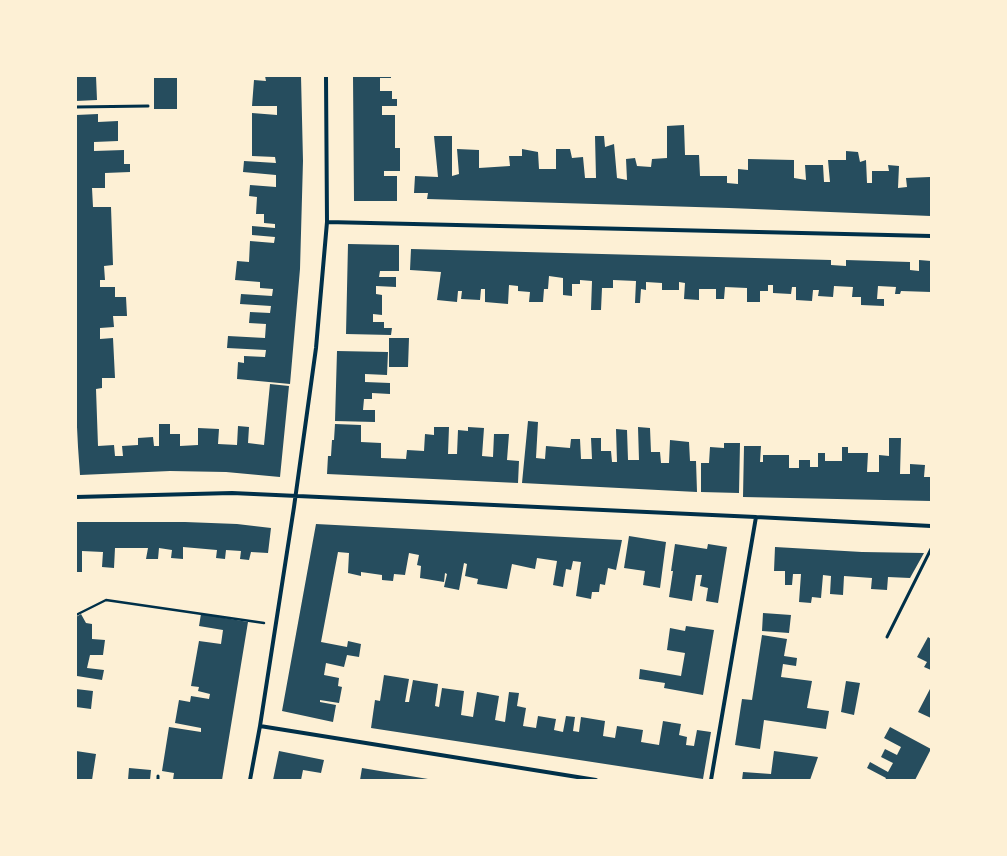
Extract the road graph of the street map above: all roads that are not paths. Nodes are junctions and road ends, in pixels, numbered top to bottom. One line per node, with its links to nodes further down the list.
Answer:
1 (326, 76): 4 (street)
2 (148, 106): 3 (lane)
3 (76, 107)
4 (327, 222): 5 (street); 6 (street)
5 (931, 236)
6 (296, 496): 7 (street); 8 (street); 12 (street)
7 (76, 497)
8 (756, 517): 9 (street); 15 (street)
9 (931, 526)
10 (931, 550): 11 (lane)
11 (887, 637)
12 (260, 726): 13 (street); 14 (street)
13 (250, 780)
14 (596, 780)
15 (711, 780)

